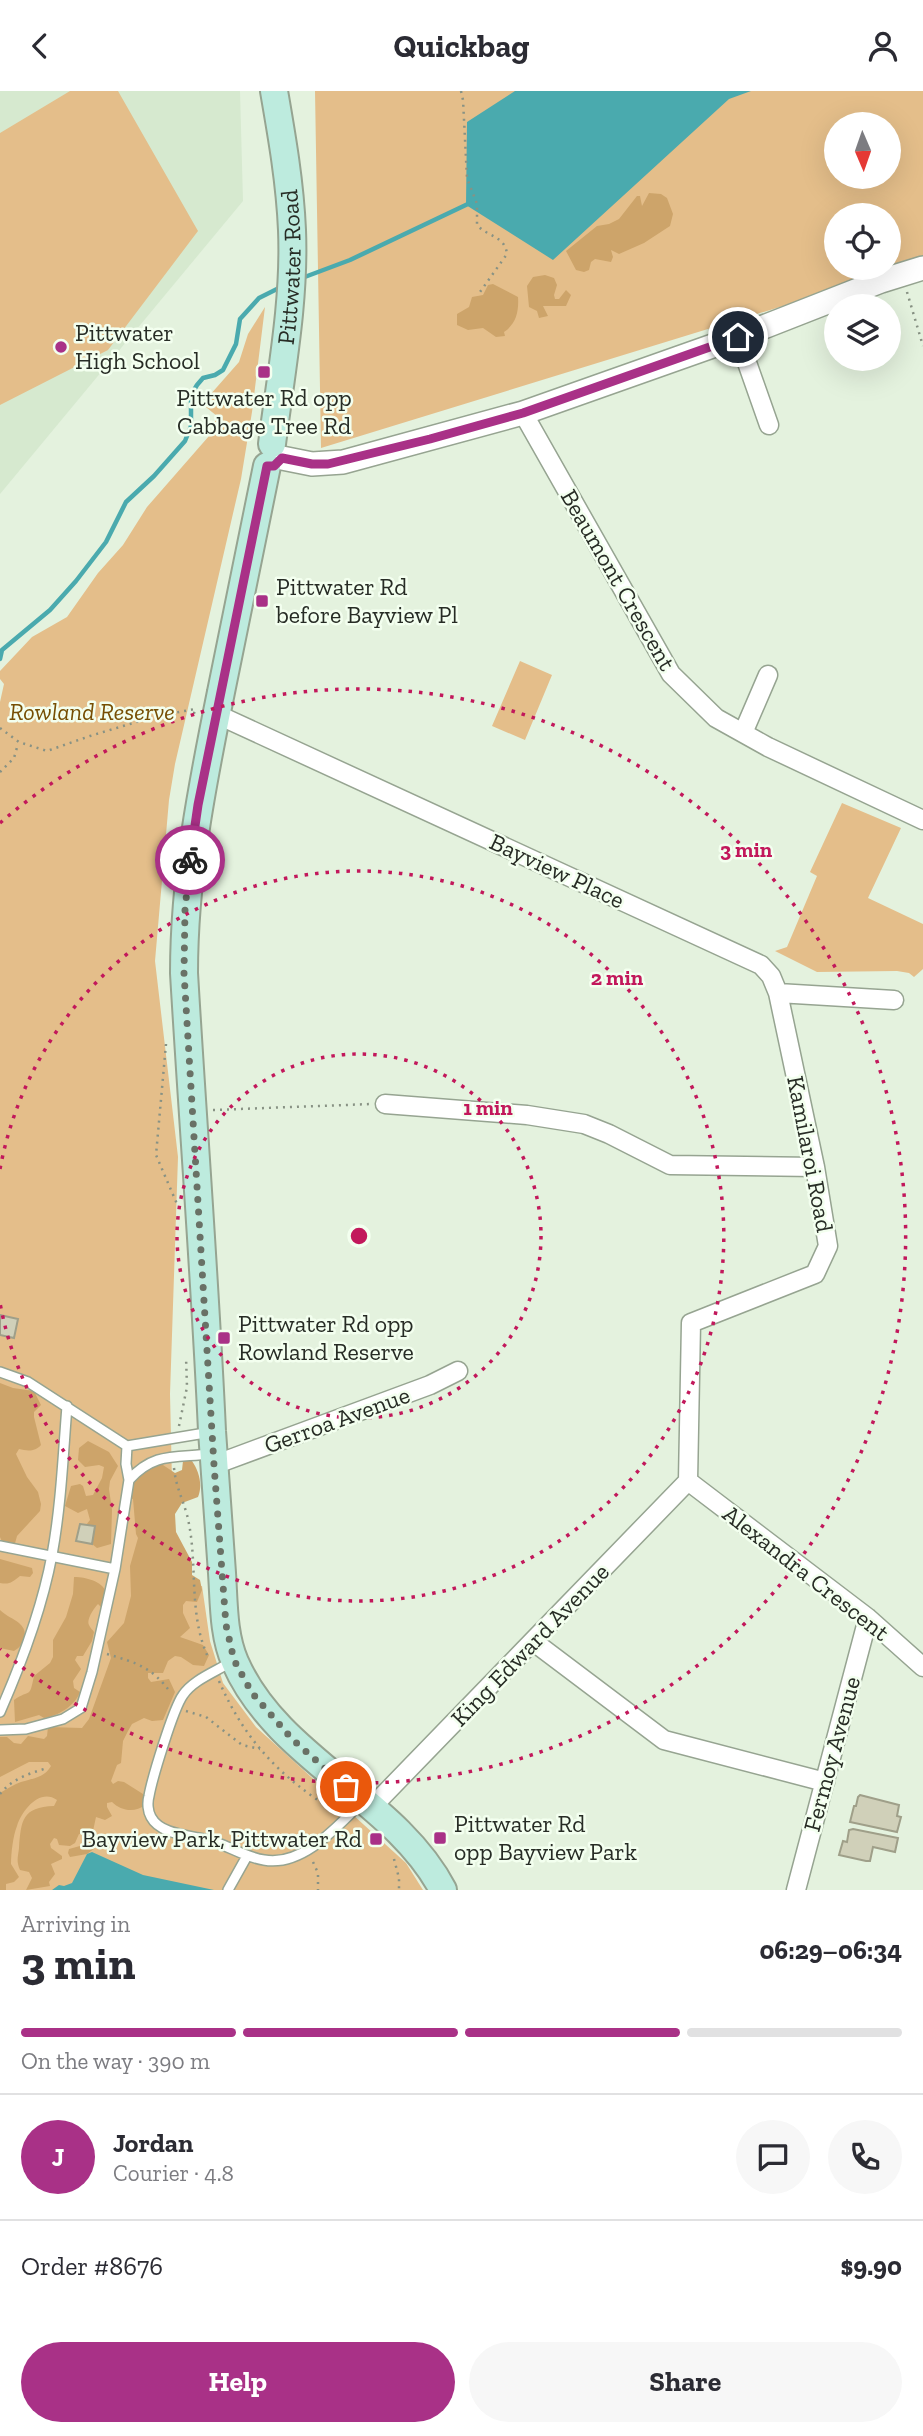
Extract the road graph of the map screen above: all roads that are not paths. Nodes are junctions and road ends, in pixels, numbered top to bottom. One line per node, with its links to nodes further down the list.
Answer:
1 (274, 91): 6 (main road, Pittwater Road)
2 (912, 272): 3 (street)
3 (738, 337): 4 (street); 5 (street)
4 (523, 413): 6 (street); 9 (street, Beaumont Crescent)
5 (769, 425)
6 (273, 456): 8 (main road, Pittwater Road)
7 (768, 675): 9 (street)
8 (206, 711): 11 (street, Bayview Place); 19 (main road, Pittwater Road)
9 (743, 733): 10 (street, Beaumont Crescent)
10 (923, 820)
11 (778, 993): 12 (street); 14 (street, Kamilaroi Road)
12 (894, 1000)
13 (384, 1104): 14 (street)
14 (815, 1167): 21 (street, Kamilaroi Road)
15 (458, 1371): 19 (street, Gerroa Avenue)
16 (0, 1372): 17 (lane)
17 (67, 1406): 18 (lane); 23 (lane)
18 (127, 1446): 19 (lane); 20 (lane)
19 (213, 1450): 20 (lane); 27 (main road, Pittwater Road)
20 (129, 1480): 24 (lane)
21 (688, 1481): 25 (street, Alexandra Crescent); 26 (street, King Edward Avenue)
22 (0, 1546): 23 (lane)
23 (52, 1556): 24 (lane); 29 (lane)
24 (115, 1570): 30 (lane)
25 (869, 1618): 28 (street, Alexandra Crescent); 31 (street, Fermoy Avenue)
26 (534, 1642): 31 (street); 32 (street, King Edward Avenue)
27 (234, 1660): 32 (main road, Pittwater Road); 33 (lane)
28 (923, 1667)
29 (0, 1712)
30 (0, 1730)
31 (825, 1782): 36 (street, Fermoy Avenue)
32 (367, 1805): 33 (lane); 35 (main road, Pittwater Road)
33 (247, 1856): 34 (lane)
34 (228, 1890)
35 (443, 1890)
36 (796, 1890)

